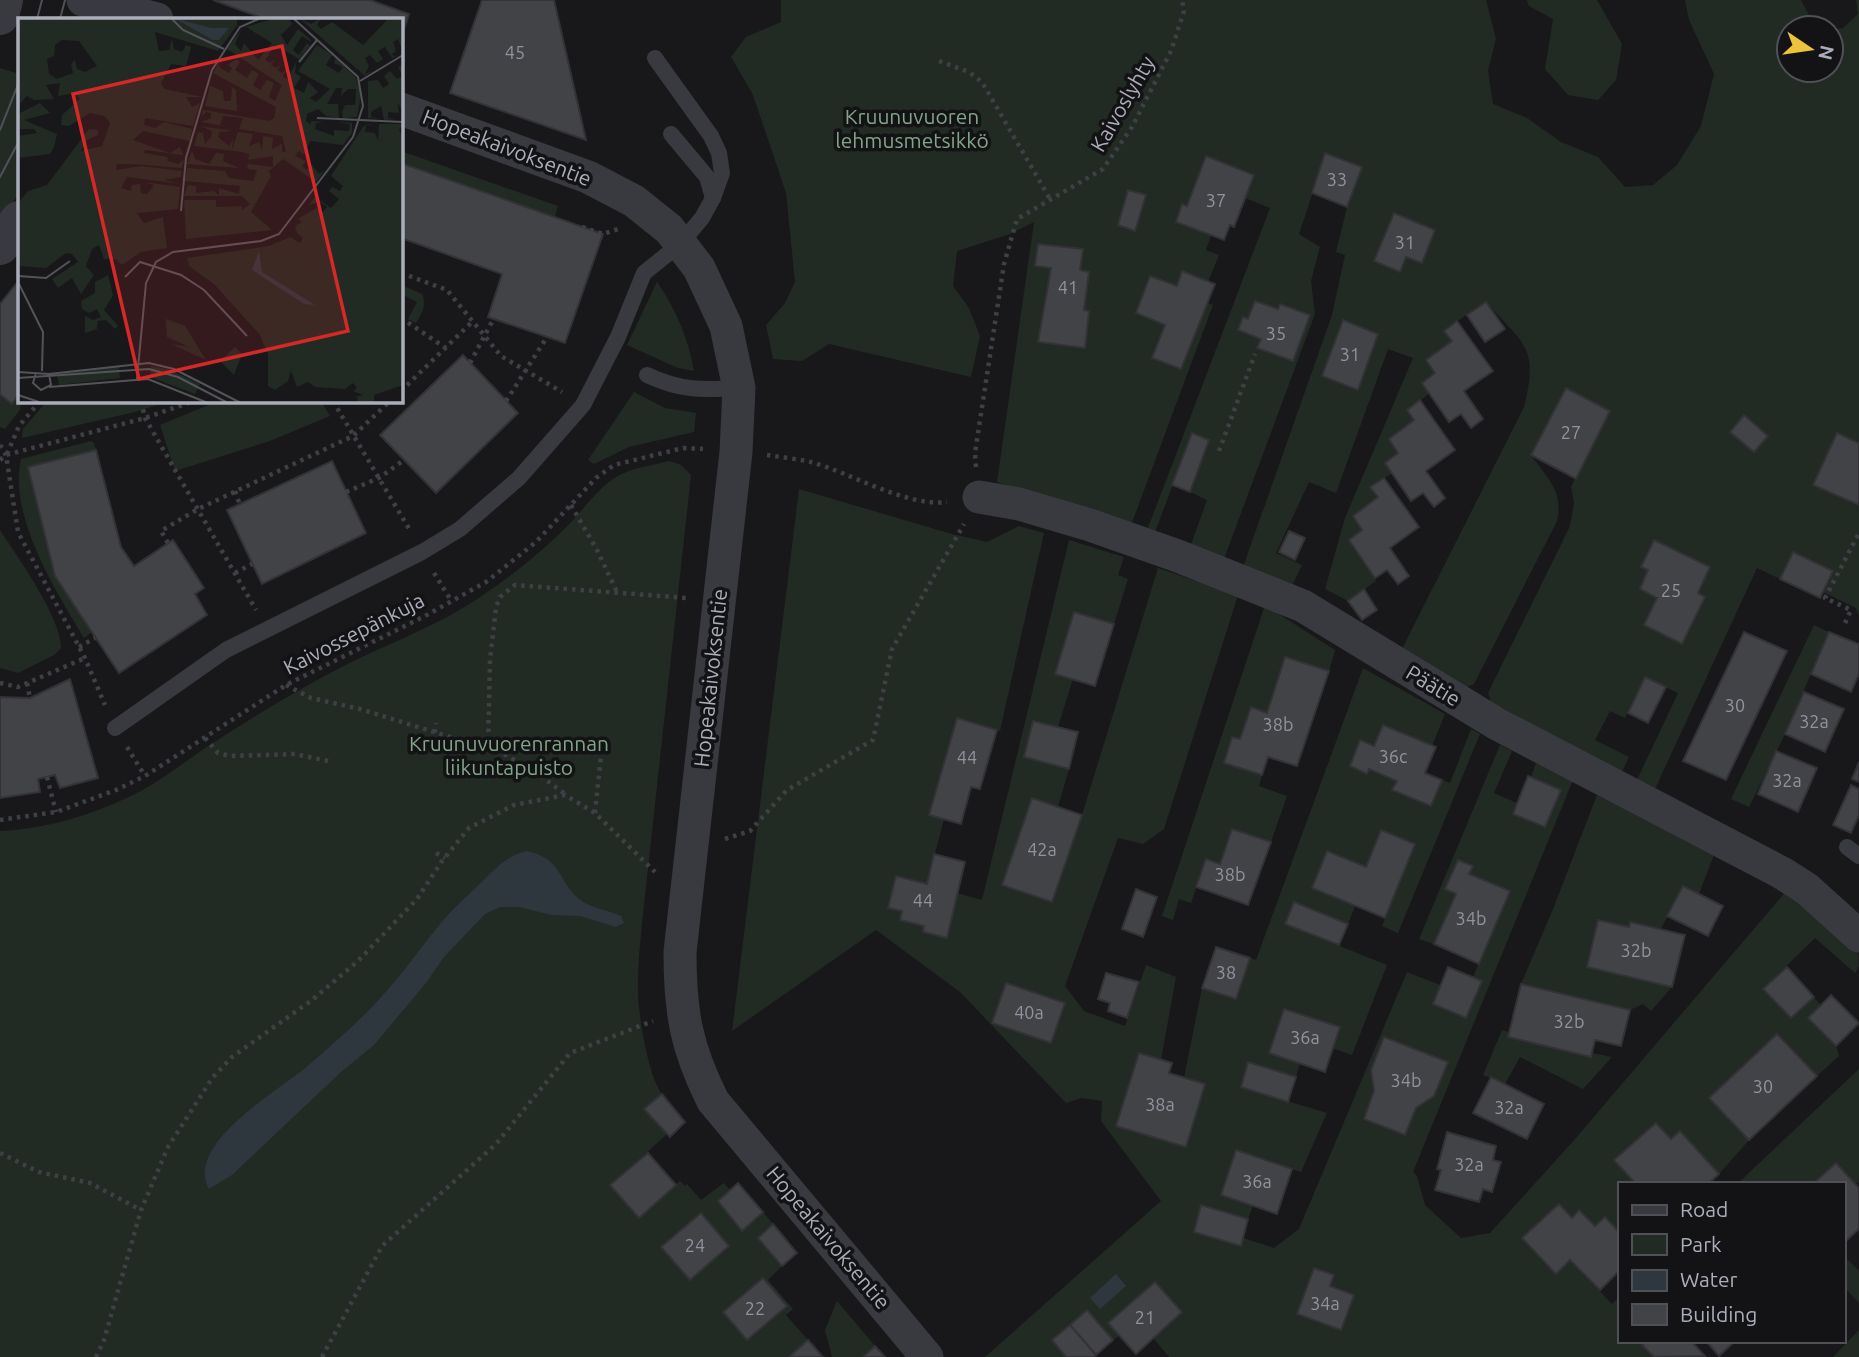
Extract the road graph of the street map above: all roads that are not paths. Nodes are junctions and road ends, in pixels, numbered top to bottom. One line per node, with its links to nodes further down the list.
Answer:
1 (4, 0): 3 (street)
2 (97, 6): 4 (street)
3 (0, 16)
4 (152, 18)
5 (655, 58): 8 (lane)
6 (402, 109): 10 (street, Hopeakaivoksentie)
7 (671, 134): 8 (lane)
8 (713, 198): 10 (lane)
9 (18, 221): 11 (street)
10 (680, 244): 13 (street, Hopeakaivoksentie); 15 (lane)
11 (0, 246)
12 (647, 374): 13 (lane)
13 (739, 388): 17 (street, Hopeakaivoksentie)
14 (979, 497): 16 (street, Päätie)
15 (115, 728)
16 (1859, 936)
17 (928, 1357)

